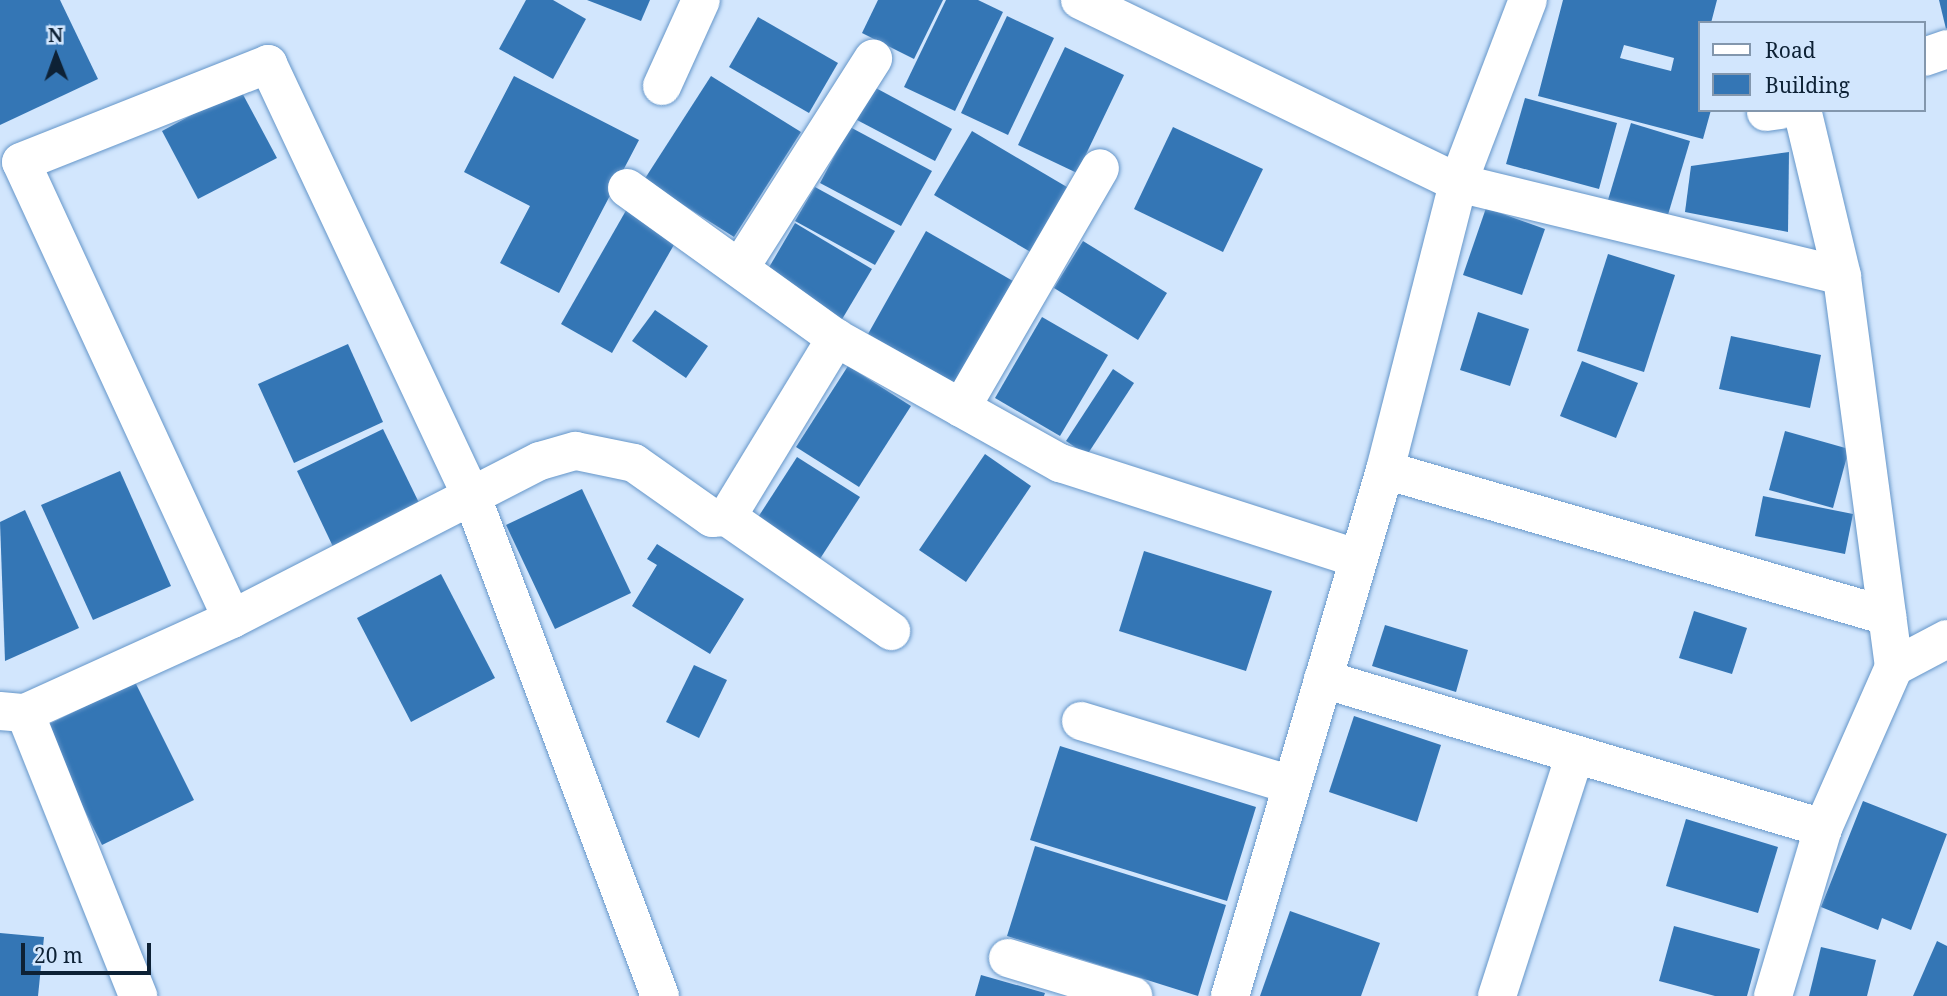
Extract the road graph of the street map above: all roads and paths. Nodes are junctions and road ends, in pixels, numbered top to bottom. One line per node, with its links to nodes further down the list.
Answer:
1 (701, 0): 7 (street)
2 (1080, 0): 10 (street)
3 (1528, 0): 10 (street)
4 (1947, 49): 5 (street)
5 (1926, 56)
6 (873, 59): 12 (street)
7 (662, 86)
8 (1783, 112): 13 (street)
9 (1100, 168): 15 (street)
10 (1458, 183): 13 (street); 16 (street)
11 (627, 188): 12 (street)
12 (741, 266): 14 (street)
13 (1842, 276): 20 (street)
14 (836, 338): 15 (street); 18 (street)
15 (961, 408): 19 (street)
16 (1385, 470): 19 (street); 20 (street)
17 (472, 498): 18 (street); 21 (street); 21 (street); 33 (street)
18 (727, 517): 22 (street)
19 (1356, 558): 25 (street)
20 (1887, 616): 24 (street)
21 (232, 619): 26 (street)
22 (891, 631)
23 (1947, 639): 24 (street)
24 (1894, 667): 30 (street)
25 (1323, 679): 28 (street); 29 (street)
26 (12, 712): 32 (street)
27 (1081, 720): 29 (street)
28 (1575, 754): 30 (street); 36 (street)
29 (1292, 785): 35 (street)
30 (1823, 828): 37 (street)
31 (1008, 958): 34 (street)
32 (138, 996)
33 (660, 996)
34 (1133, 996)
35 (1230, 996)
36 (1497, 996)
37 (1773, 996)

